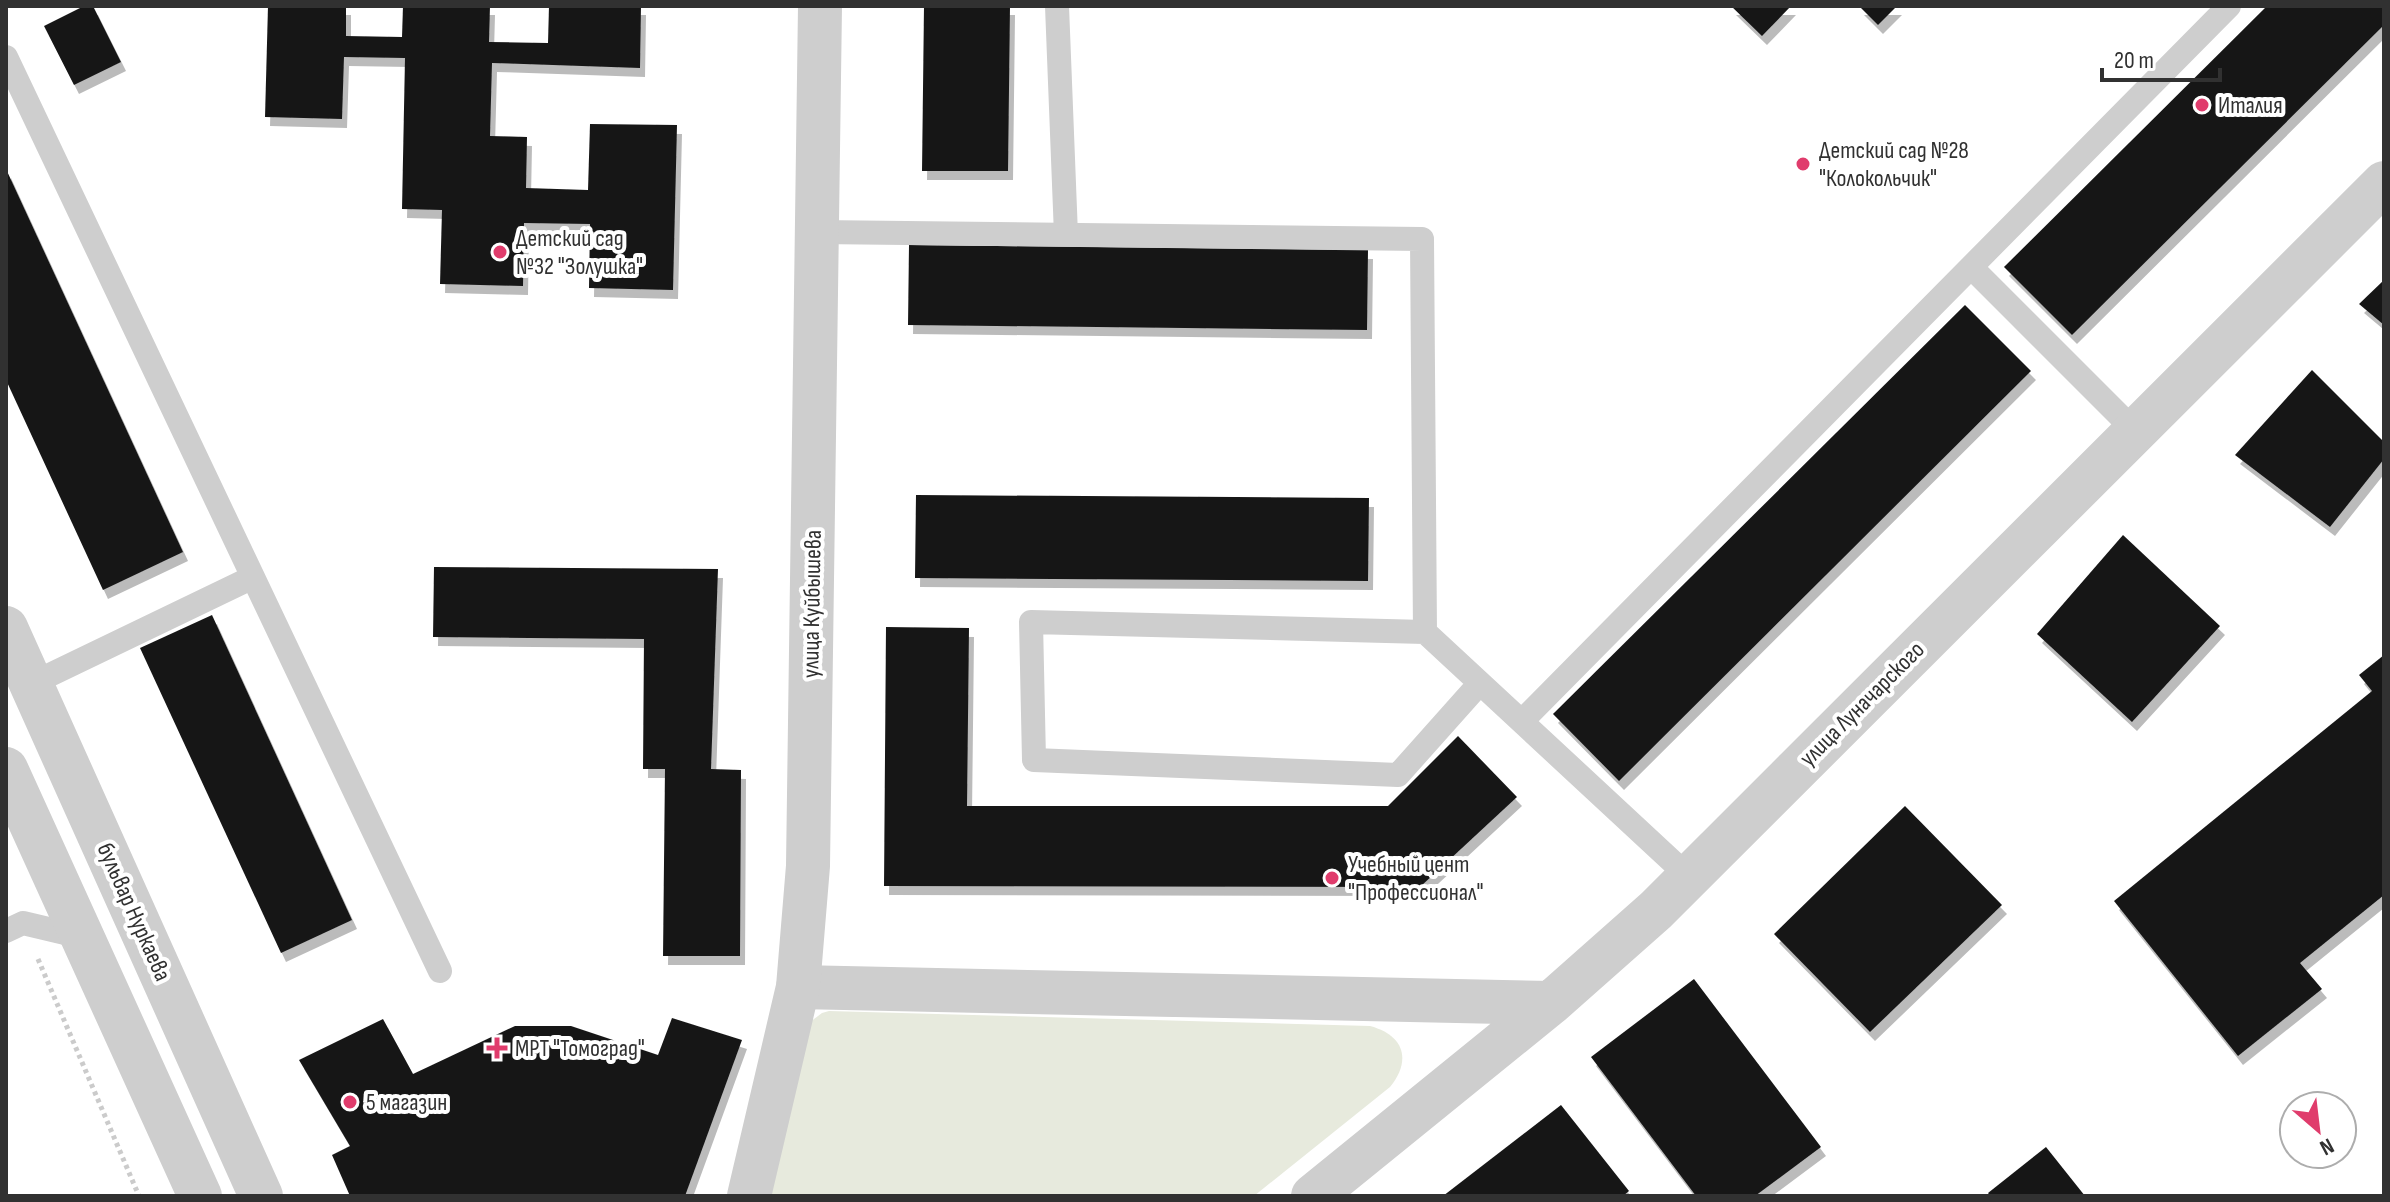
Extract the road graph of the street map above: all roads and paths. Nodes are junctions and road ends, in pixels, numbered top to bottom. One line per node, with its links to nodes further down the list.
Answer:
1 (820, 6): 6 (street, улица Куйбышева)
2 (1057, 6): 7 (lane)
3 (2229, 6): 8 (lane)
4 (6, 57): 10 (lane)
5 (2384, 183): 9 (street, улица Луначарского)
6 (817, 232): 7 (lane); 21 (street, улица Куйбышева)
7 (1066, 235): 12 (lane)
8 (1971, 267): 9 (lane); 15 (lane)
9 (2135, 431): 17 (street, улица Луначарского)
10 (253, 577): 14 (lane); 20 (lane)
11 (6, 628): 14 (street, бульвар Нуркаева)
12 (1425, 632): 13 (lane); 13 (lane)
13 (1480, 683): 15 (lane)
14 (31, 684): 25 (street, бульвар Нуркаева)
15 (1522, 721): 17 (lane)
16 (6, 769): 19 (street)
17 (1689, 877): 22 (street, улица Луначарского)
18 (15, 927): 19 (lane); 23 (path)
19 (82, 937): 24 (street)
20 (440, 971)
21 (798, 987): 22 (street); 26 (street, улица Куйбышева)
22 (1551, 1003): 27 (street, улица Луначарского)
23 (139, 1196)
24 (200, 1196)
25 (261, 1196)
26 (749, 1196)
27 (1313, 1196)

